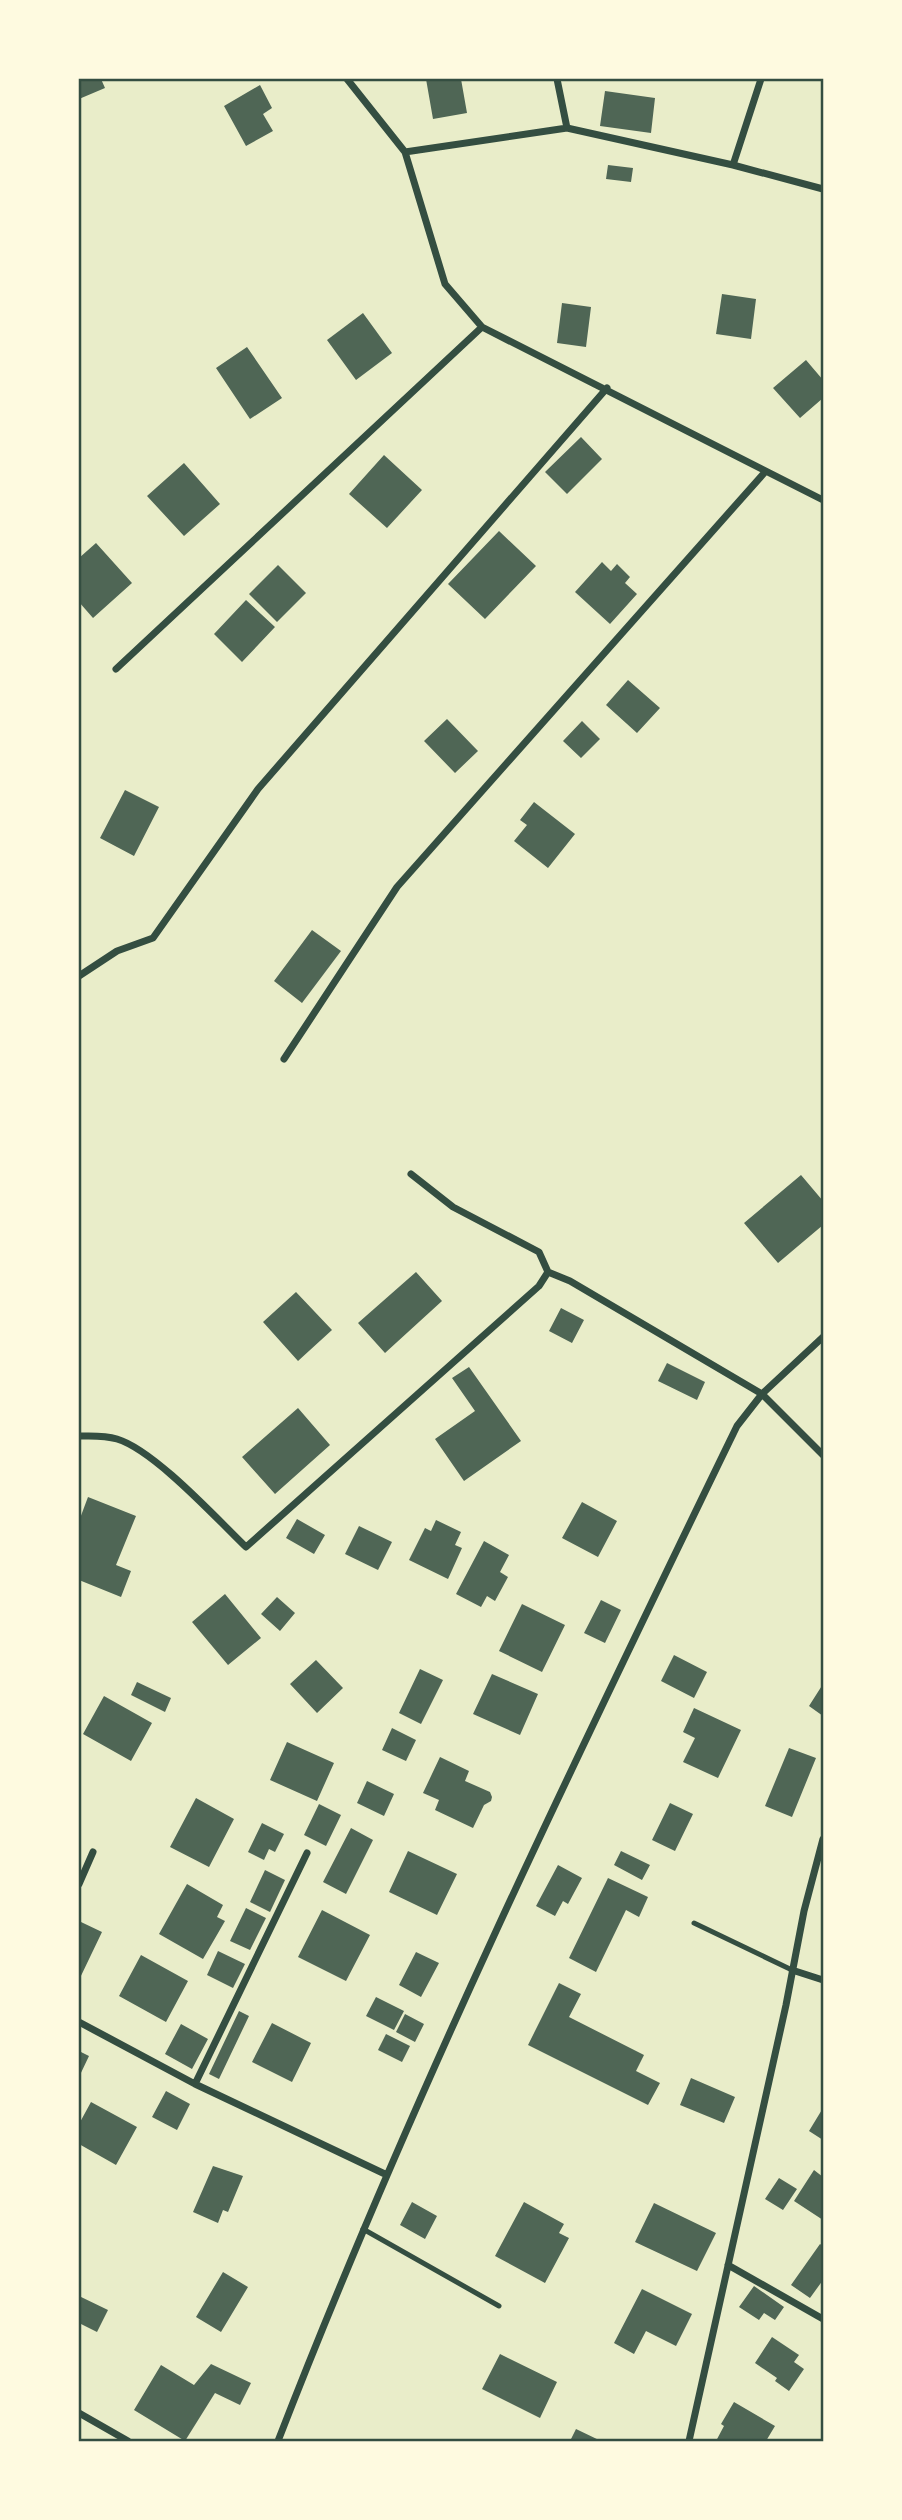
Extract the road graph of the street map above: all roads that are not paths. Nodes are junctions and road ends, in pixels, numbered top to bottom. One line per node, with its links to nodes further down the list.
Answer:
1 (347, 79): 5 (street)
2 (557, 79): 4 (street)
3 (761, 79): 6 (street)
4 (567, 128): 5 (street); 6 (street)
5 (405, 152): 8 (street)
6 (733, 165): 7 (street)
7 (823, 190)
8 (482, 327): 9 (street); 12 (street)
9 (607, 388): 10 (street); 13 (street)
10 (765, 472): 11 (street); 14 (street)
11 (823, 500)
12 (116, 669)
13 (79, 976)
14 (285, 1059)
15 (411, 1174): 16 (street)
16 (548, 1272): 18 (street); 19 (street)
17 (823, 1338): 18 (street)
18 (762, 1394): 20 (street); 30 (street)
19 (79, 1436)
20 (823, 1455)
21 (823, 1839): 26 (street)
22 (93, 1852): 24 (street)
23 (307, 1853): 29 (street)
24 (79, 1884)
25 (694, 1923): 26 (lane)
26 (792, 1970): 27 (street); 32 (street)
27 (823, 1980)
28 (79, 2022): 29 (street)
29 (195, 2084): 30 (street)
30 (387, 2175): 31 (street)
31 (363, 2230): 33 (lane); 37 (street)
32 (728, 2265): 34 (street); 38 (street)
33 (499, 2306)
34 (823, 2319)
35 (79, 2413): 36 (street)
36 (128, 2441)
37 (278, 2441)
38 (689, 2441)

